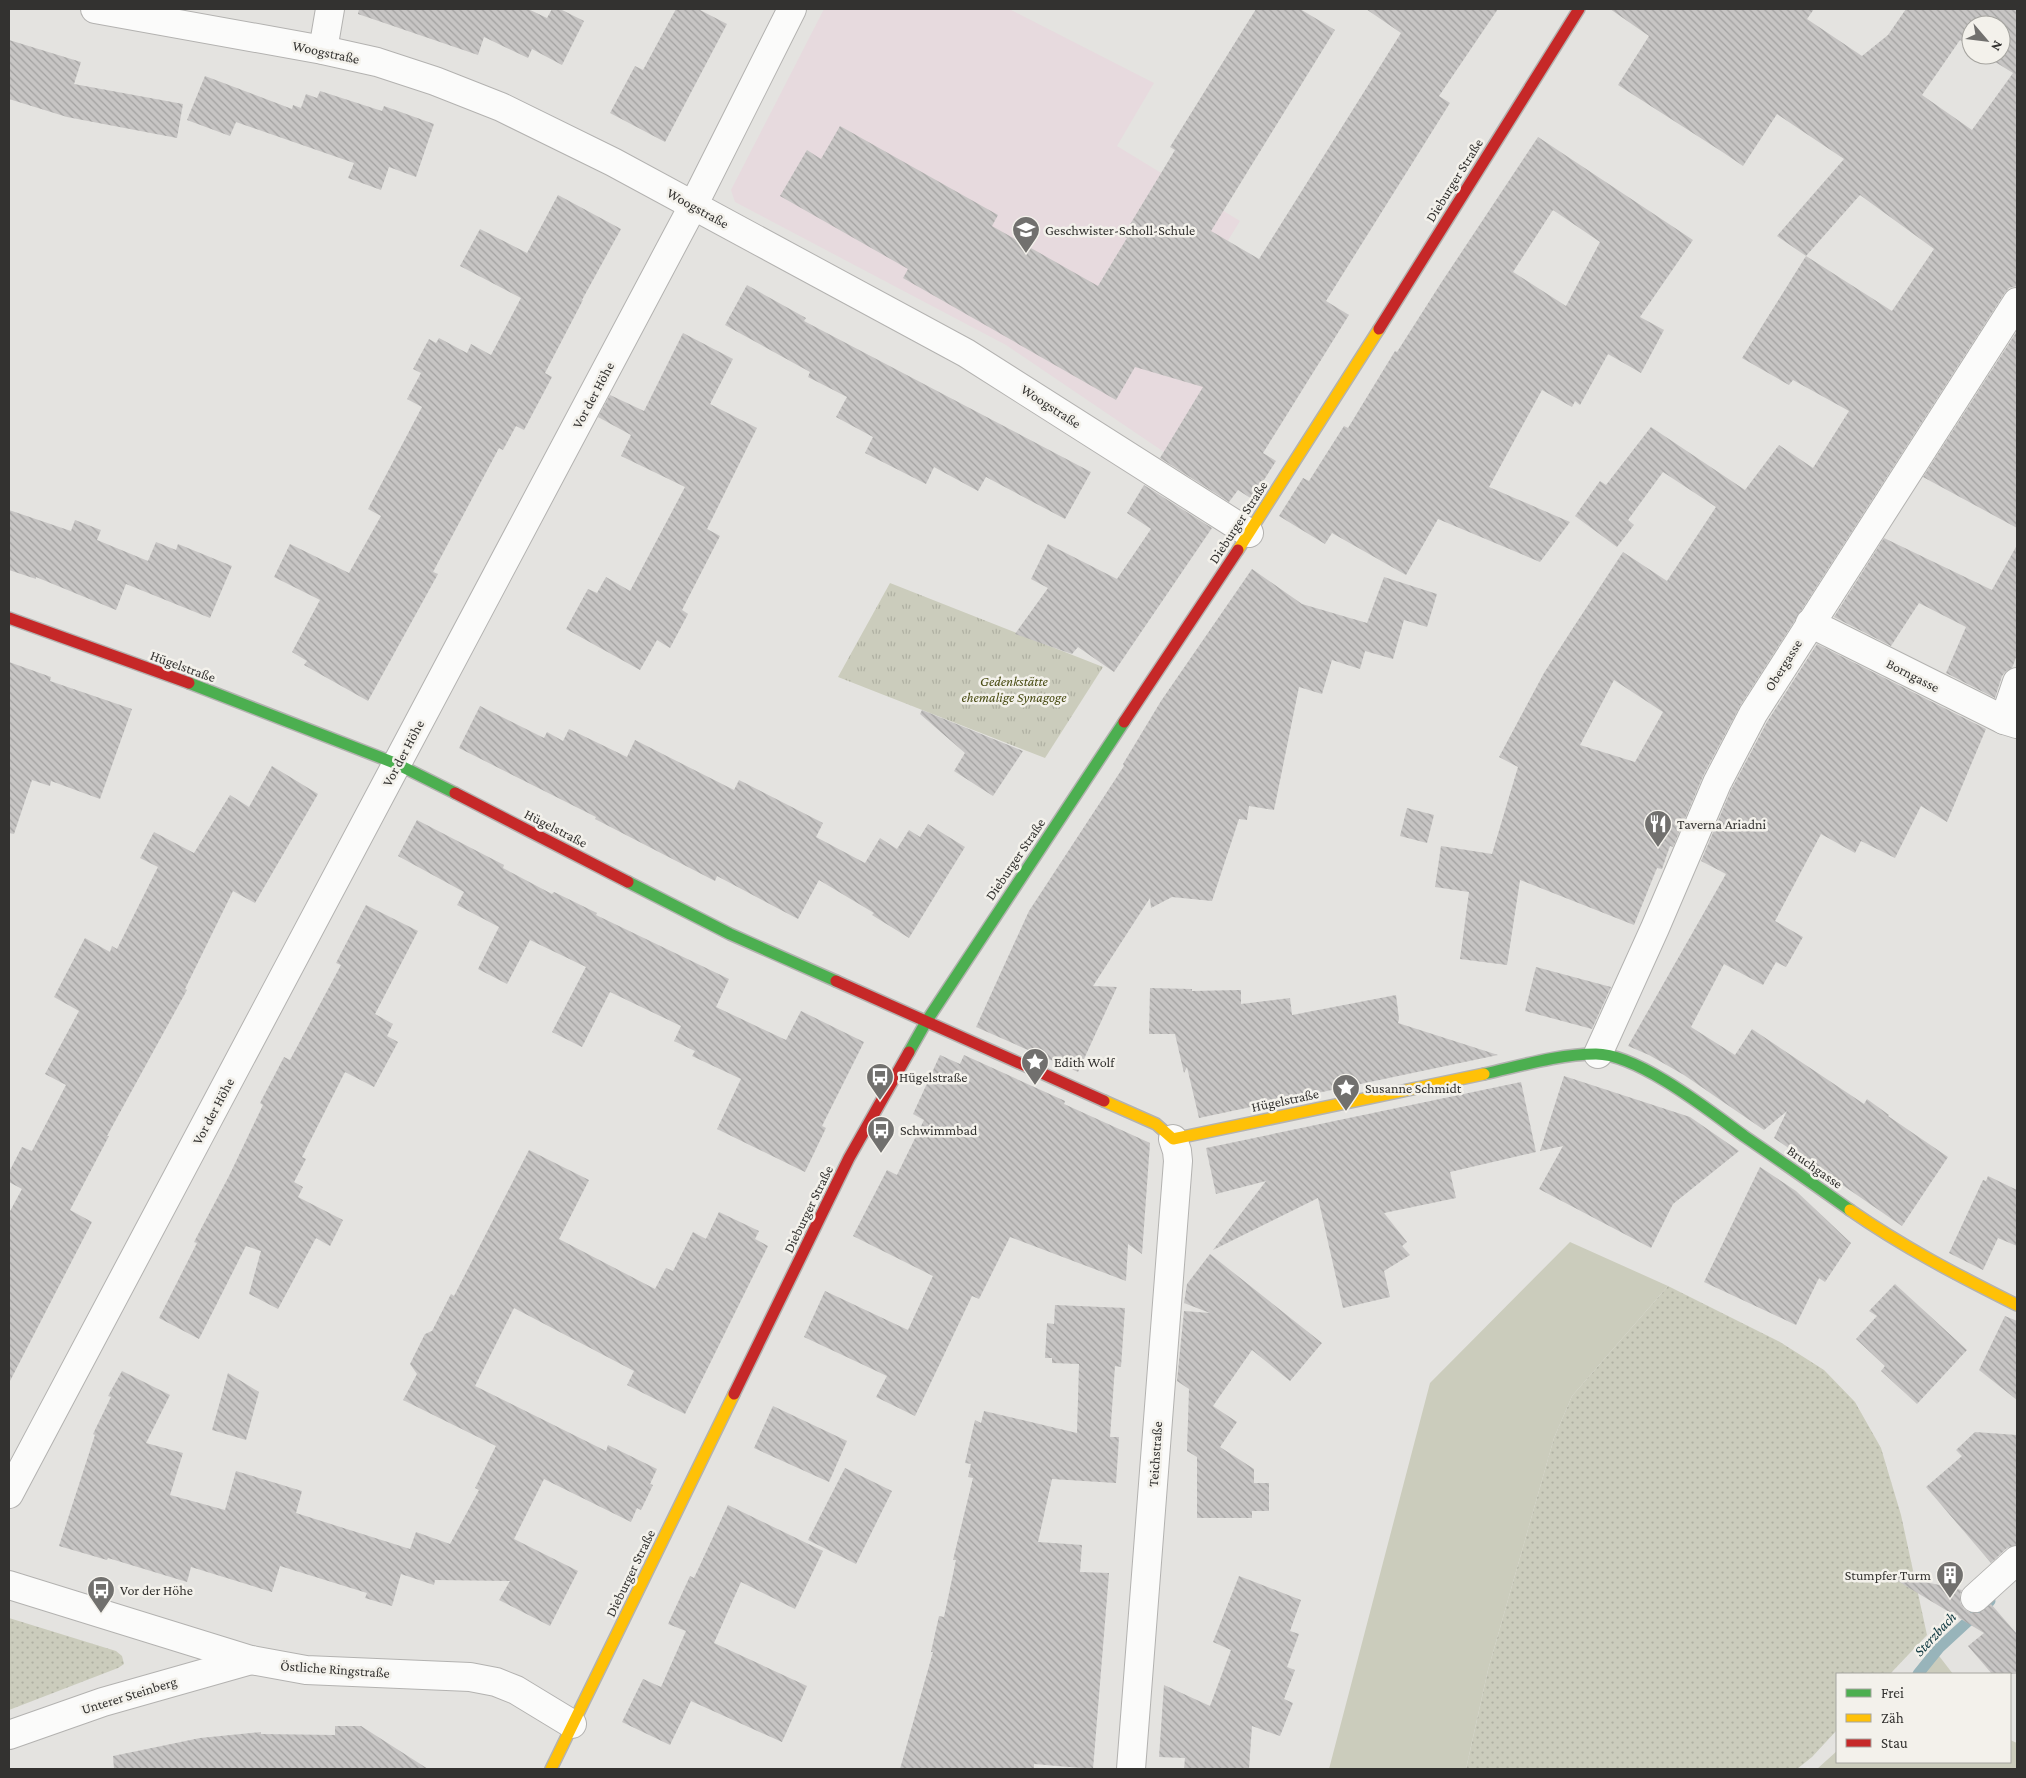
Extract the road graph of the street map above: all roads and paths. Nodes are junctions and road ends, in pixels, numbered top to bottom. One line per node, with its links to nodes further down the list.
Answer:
1 (95, 9): 5 (street, Woogstraße)
2 (330, 9): 5 (street)
3 (792, 9): 6 (street, Vor der Höhe)
4 (1579, 9): 8 (street, Dieburger Straße)
5 (323, 50): 6 (street, Woogstraße)
6 (693, 206): 8 (street, Woogstraße); 13 (street, Vor der Höhe)
7 (2017, 302): 10 (street, Obergasse)
8 (1249, 533): 14 (street, Dieburger Straße)
9 (9, 618): 13 (street, Hügelstraße)
10 (1810, 623): 12 (street, Borngasse); 15 (street, Obergasse)
11 (2017, 682): 12 (street)
12 (2011, 722)
13 (397, 764): 14 (street, Hügelstraße); 18 (street, Vor der Höhe)
14 (926, 1022): 16 (street, Hügelstraße); 23 (street, Dieburger Straße)
15 (1598, 1054): 16 (street, Hügelstraße); 17 (street, Bruchgasse)
16 (1173, 1139): 26 (street, Teichstraße)
17 (2017, 1304)
18 (9, 1494)
19 (2017, 1560): 21 (street)
20 (9, 1585): 22 (street, Östliche Ringstraße)
21 (1975, 1598)
22 (251, 1660): 23 (street, Östliche Ringstraße); 24 (street, Unterer Steinberg)
23 (572, 1724): 25 (street, Dieburger Straße)
24 (9, 1735)
25 (551, 1769)
26 (1131, 1769)

